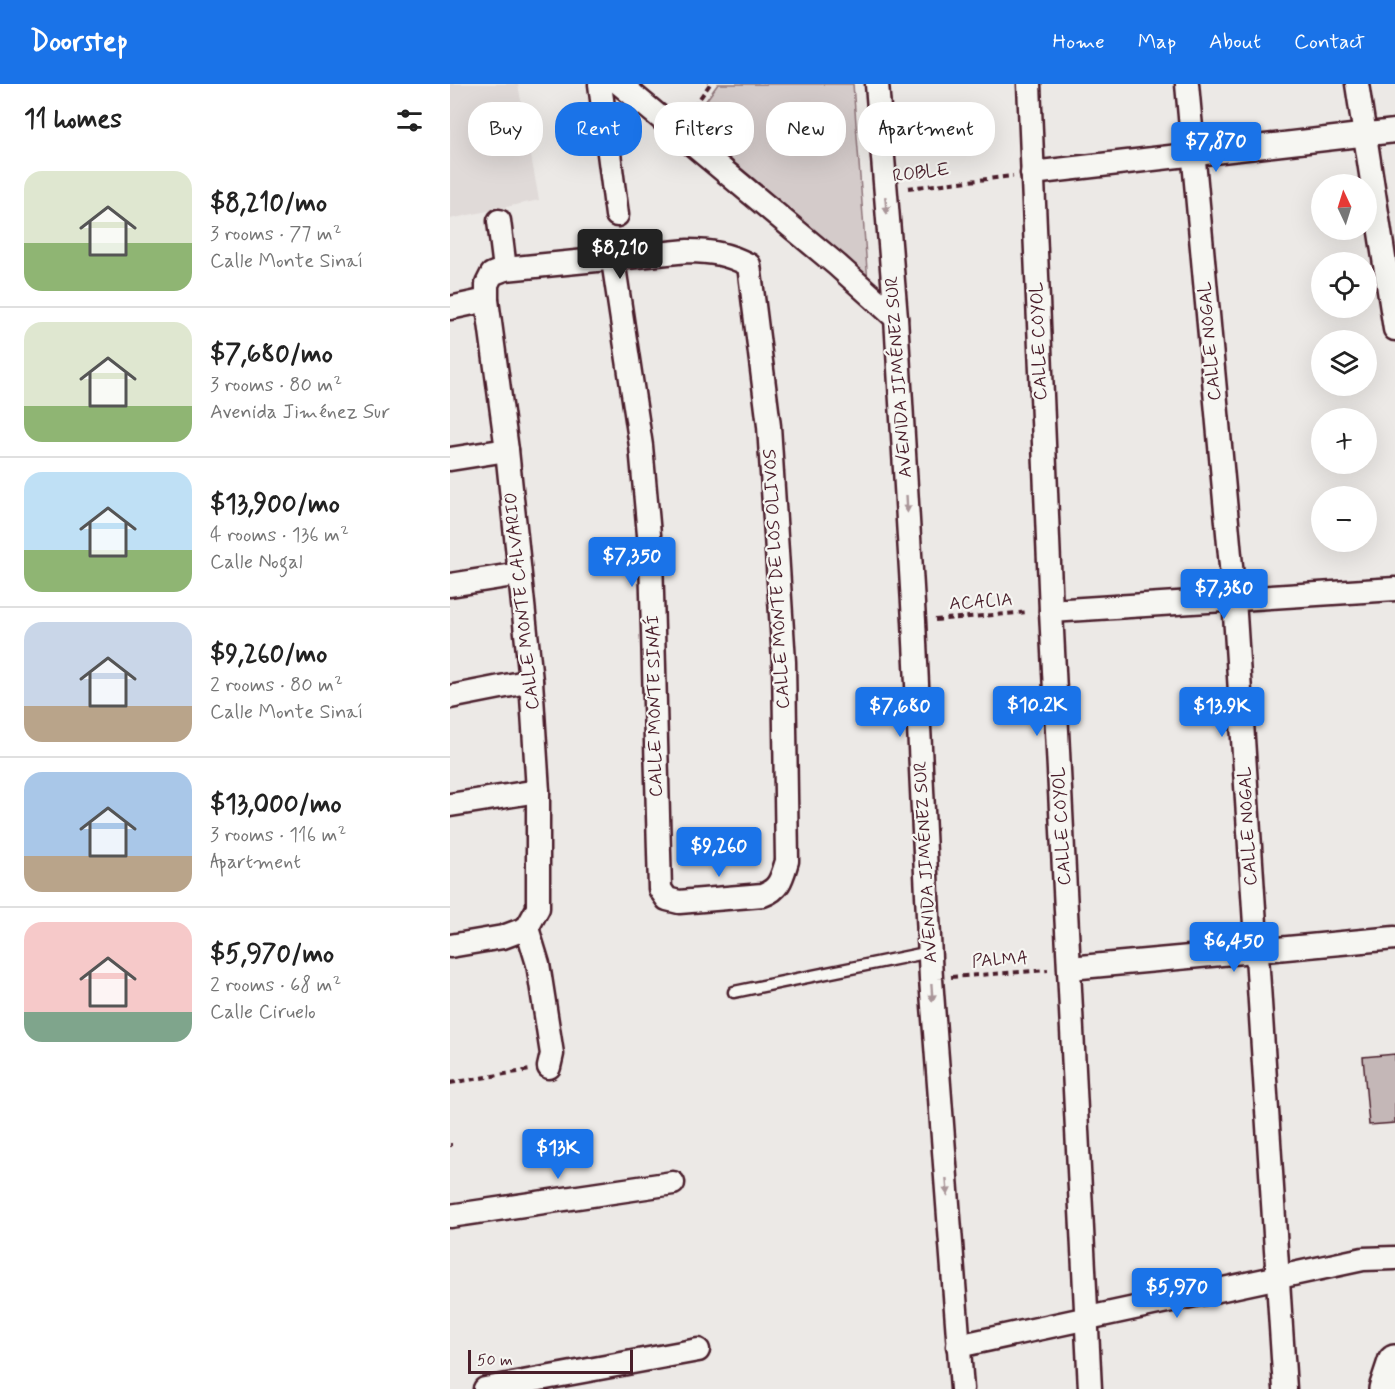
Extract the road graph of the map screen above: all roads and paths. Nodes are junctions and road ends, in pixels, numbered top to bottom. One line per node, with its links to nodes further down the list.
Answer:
1 (600, 84): 16 (street)
2 (620, 84): 9 (street)
3 (710, 84): 8 (path)
4 (877, 84): 15 (street, AVENIDA JIMÉNEZ SUR)
5 (1029, 84): 14 (street, CALLE COYOL)
6 (1187, 84): 12 (street, CALLE NOGAL)
7 (1357, 84): 11 (street)
8 (697, 102)
9 (654, 113)
10 (1395, 131): 11 (street)
11 (1364, 134): 12 (street); 23 (street)
12 (1194, 155): 14 (street); 29 (street, CALLE NOGAL)
13 (706, 156): 22 (street)
14 (1032, 173): 15 (path, ROBLE); 30 (street, CALLE COYOL)
15 (884, 191): 22 (street, AVENIDA JIMÉNEZ SUR, one-way to 22)
16 (617, 214)
17 (499, 221): 19 (street, CALLE MONTE CALVARIO)
18 (613, 260): 19 (street); 36 (street, CALLE MONTE SINAÍ); 36 (street, CALLE MONTE DE LOS OLIVOS)
19 (498, 272): 20 (street, CALLE MONTE CALVARIO)
20 (487, 300): 21 (street); 24 (street, CALLE MONTE CALVARIO)
21 (450, 308)
22 (896, 318): 31 (street, AVENIDA JIMÉNEZ SUR, one-way to 31)
23 (1395, 329)
24 (507, 450): 25 (street); 26 (street, CALLE MONTE CALVARIO)
25 (450, 459)
26 (519, 574): 27 (street); 32 (street, CALLE MONTE CALVARIO)
27 (450, 585)
28 (1395, 589): 29 (street)
29 (1234, 599): 30 (street); 40 (street, CALLE NOGAL)
30 (1051, 611): 31 (path, ACACIA); 42 (street, CALLE COYOL)
31 (914, 621): 41 (street, AVENIDA JIMÉNEZ SUR)
32 (531, 681): 33 (street); 34 (street, CALLE MONTE CALVARIO)
33 (450, 697)
34 (538, 791): 35 (street); 37 (street, CALLE MONTE CALVARIO)
35 (450, 805)
36 (773, 891)
37 (527, 928): 39 (street); 45 (street)
38 (1395, 938): 40 (street)
39 (450, 946)
40 (1255, 951): 42 (street); 50 (street, CALLE NOGAL)
41 (930, 952): 43 (street, AVENIDA JIMÉNEZ SUR); 44 (lane)
42 (1070, 969): 43 (path, PALMA); 51 (street, CALLE COYOL)
43 (931, 979): 52 (street, AVENIDA JIMÉNEZ SUR, one-way to 52)
44 (734, 992)
45 (549, 1067): 46 (path)
46 (450, 1083)
47 (673, 1183): 48 (street)
48 (450, 1216)
49 (1395, 1258): 50 (street)
50 (1276, 1279): 51 (street); 58 (street, CALLE NOGAL)
51 (1088, 1316): 52 (street); 57 (street, CALLE COYOL)
52 (958, 1346): 56 (street, AVENIDA JIMÉNEZ SUR)
53 (698, 1350): 55 (street)
54 (1395, 1362): 59 (main road)
55 (485, 1389)
56 (962, 1389)
57 (1090, 1389)
58 (1285, 1389)
59 (1386, 1389)

